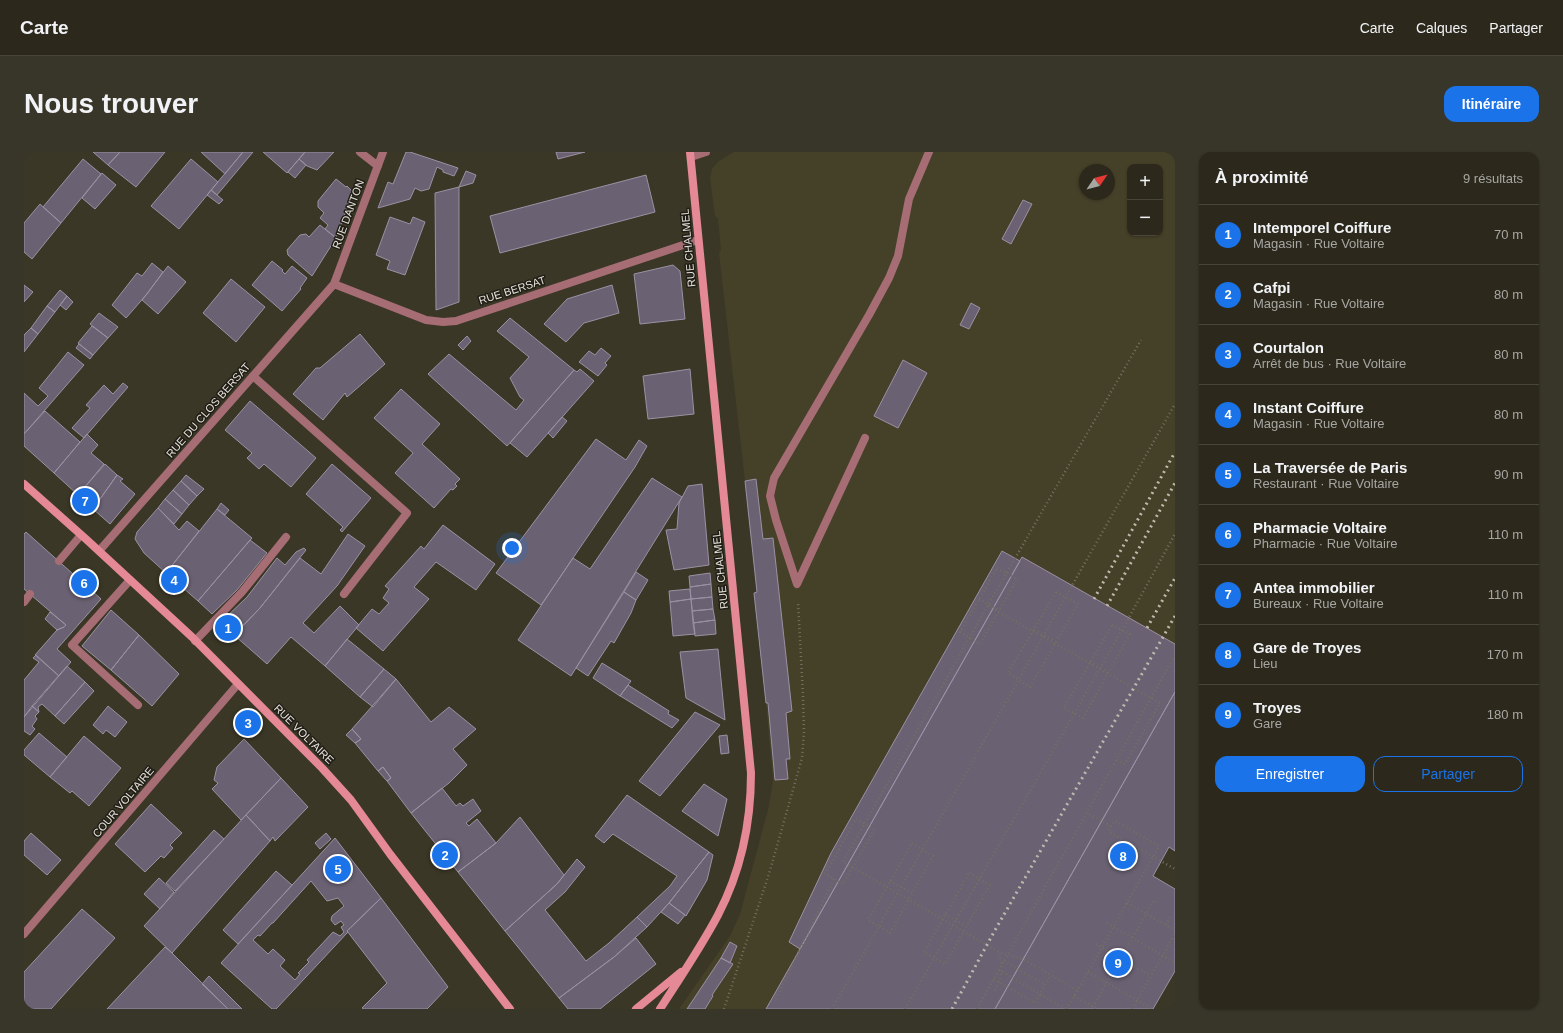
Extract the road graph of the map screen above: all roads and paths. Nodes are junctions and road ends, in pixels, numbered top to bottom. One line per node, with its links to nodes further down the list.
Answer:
1 (360, 152): 6 (street)
2 (383, 152): 6 (street, RUE DANTON)
3 (706, 152): 5 (street)
4 (929, 152): 21 (street)
5 (690, 154): 7 (street, RUE CHALMEL)
6 (378, 166): 8 (street, RUE DANTON)
7 (698, 240): 8 (street, RUE BERSAT); 78 (street, RUE CHALMEL)
8 (334, 284): 10 (street, RUE DU CLOS BERSAT)
9 (1141, 340): 19 (path)
10 (253, 376): 17 (street, RUE DU CLOS BERSAT); 23 (street)
11 (1175, 404): 24 (path)
12 (865, 438): 21 (street)
13 (24, 484): 15 (street, RUE VOLTAIRE)
14 (1175, 534): 30 (path)
15 (81, 535): 17 (street, RUE VOLTAIRE); 18 (street)
16 (286, 537): 33 (street)
17 (99, 551): 20 (street, RUE VOLTAIRE)
18 (59, 561)
19 (1006, 573): 25 (path); 27 (path); 28 (path)
20 (130, 580): 33 (street, RUE VOLTAIRE); 41 (street)
21 (797, 584): 96 (path)
22 (30, 594): 26 (street)
23 (344, 594)
24 (1066, 597): 29 (path); 32 (path); 34 (path)
25 (979, 599): 28 (path); 31 (path)
26 (24, 602)
27 (988, 606): 31 (path); 32 (path)
28 (999, 610): 31 (path)
29 (1034, 630): 34 (path); 39 (path)
30 (1122, 630): 36 (path); 37 (path); 38 (path)
31 (970, 638): 45 (path)
32 (1043, 638): 37 (path); 39 (path)
33 (196, 641): 40 (street, RUE VOLTAIRE)
34 (1056, 642): 39 (path)
35 (1175, 655): 43 (path)
36 (1090, 662): 38 (path); 42 (path)
37 (1099, 669): 42 (path); 43 (path)
38 (1108, 672): 42 (path)
39 (1020, 680): 47 (path)
40 (238, 684): 67 (street, COUR VOLTAIRE); 93 (street, RUE VOLTAIRE)
41 (138, 705)
42 (1074, 713): 51 (path)
43 (1116, 760): 76 (path)
44 (1086, 812): 46 (path)
45 (865, 824): 50 (path); 50 (path); 54 (path)
46 (1112, 826): 48 (path); 48 (path)
47 (923, 849): 52 (path); 53 (path); 54 (path)
48 (1153, 857): 49 (path); 56 (path)
49 (1175, 869)
50 (834, 879): 90 (path)
51 (980, 879): 57 (path); 63 (path); 64 (path)
52 (890, 881): 53 (path); 62 (path)
53 (912, 893): 62 (path)
54 (897, 894): 62 (path); 63 (path)
55 (1154, 901): 58 (path)
56 (1127, 903): 58 (path); 65 (path)
57 (945, 914): 64 (path); 74 (path)
58 (1146, 914): 61 (path); 69 (path)
59 (1171, 916): 61 (path)
60 (1107, 923): 65 (path)
61 (1166, 925): 66 (path)
62 (879, 926): 97 (path)
63 (953, 926): 72 (path); 74 (path)
64 (966, 926): 74 (path)
65 (1113, 927): 69 (path); 71 (path)
66 (1175, 930)
67 (24, 934)
68 (1175, 934): 73 (path)
69 (1132, 938): 73 (path); 75 (path)
70 (1096, 944): 71 (path)
71 (1101, 948): 75 (path); 80 (path)
72 (999, 952): 81 (path); 86 (path)
73 (1163, 956): 77 (path); 82 (path)
74 (934, 958): 98 (path)
75 (1121, 959): 82 (path); 84 (path)
76 (1004, 961): 79 (path); 85 (path)
77 (1175, 963)
78 (686, 968): 94 (street, RUE CHALMEL); 95 (street, RUE CHALMEL)
79 (999, 970): 83 (path); 88 (path)
80 (1088, 972): 84 (path); 87 (path)
81 (1051, 975): 85 (path); 87 (path)
82 (1151, 976): 91 (path)
83 (994, 979): 88 (path); 99 (path)
84 (1107, 983): 91 (path); 92 (path)
85 (1045, 985): 88 (path)
86 (995, 990)
87 (1077, 990): 89 (path)
88 (1040, 993): 100 (path)
89 (1074, 996): 92 (path); 100 (path)
90 (776, 999)
91 (1137, 1000): 102 (path); 103 (path)
92 (1093, 1007): 101 (path)
93 (507, 1008)
94 (636, 1009)
95 (660, 1009)
96 (724, 1009)
97 (832, 1009)
98 (905, 1009)
99 (977, 1009)
100 (1067, 1009)
101 (1096, 1009)
102 (1132, 1009)
103 (1152, 1009)

